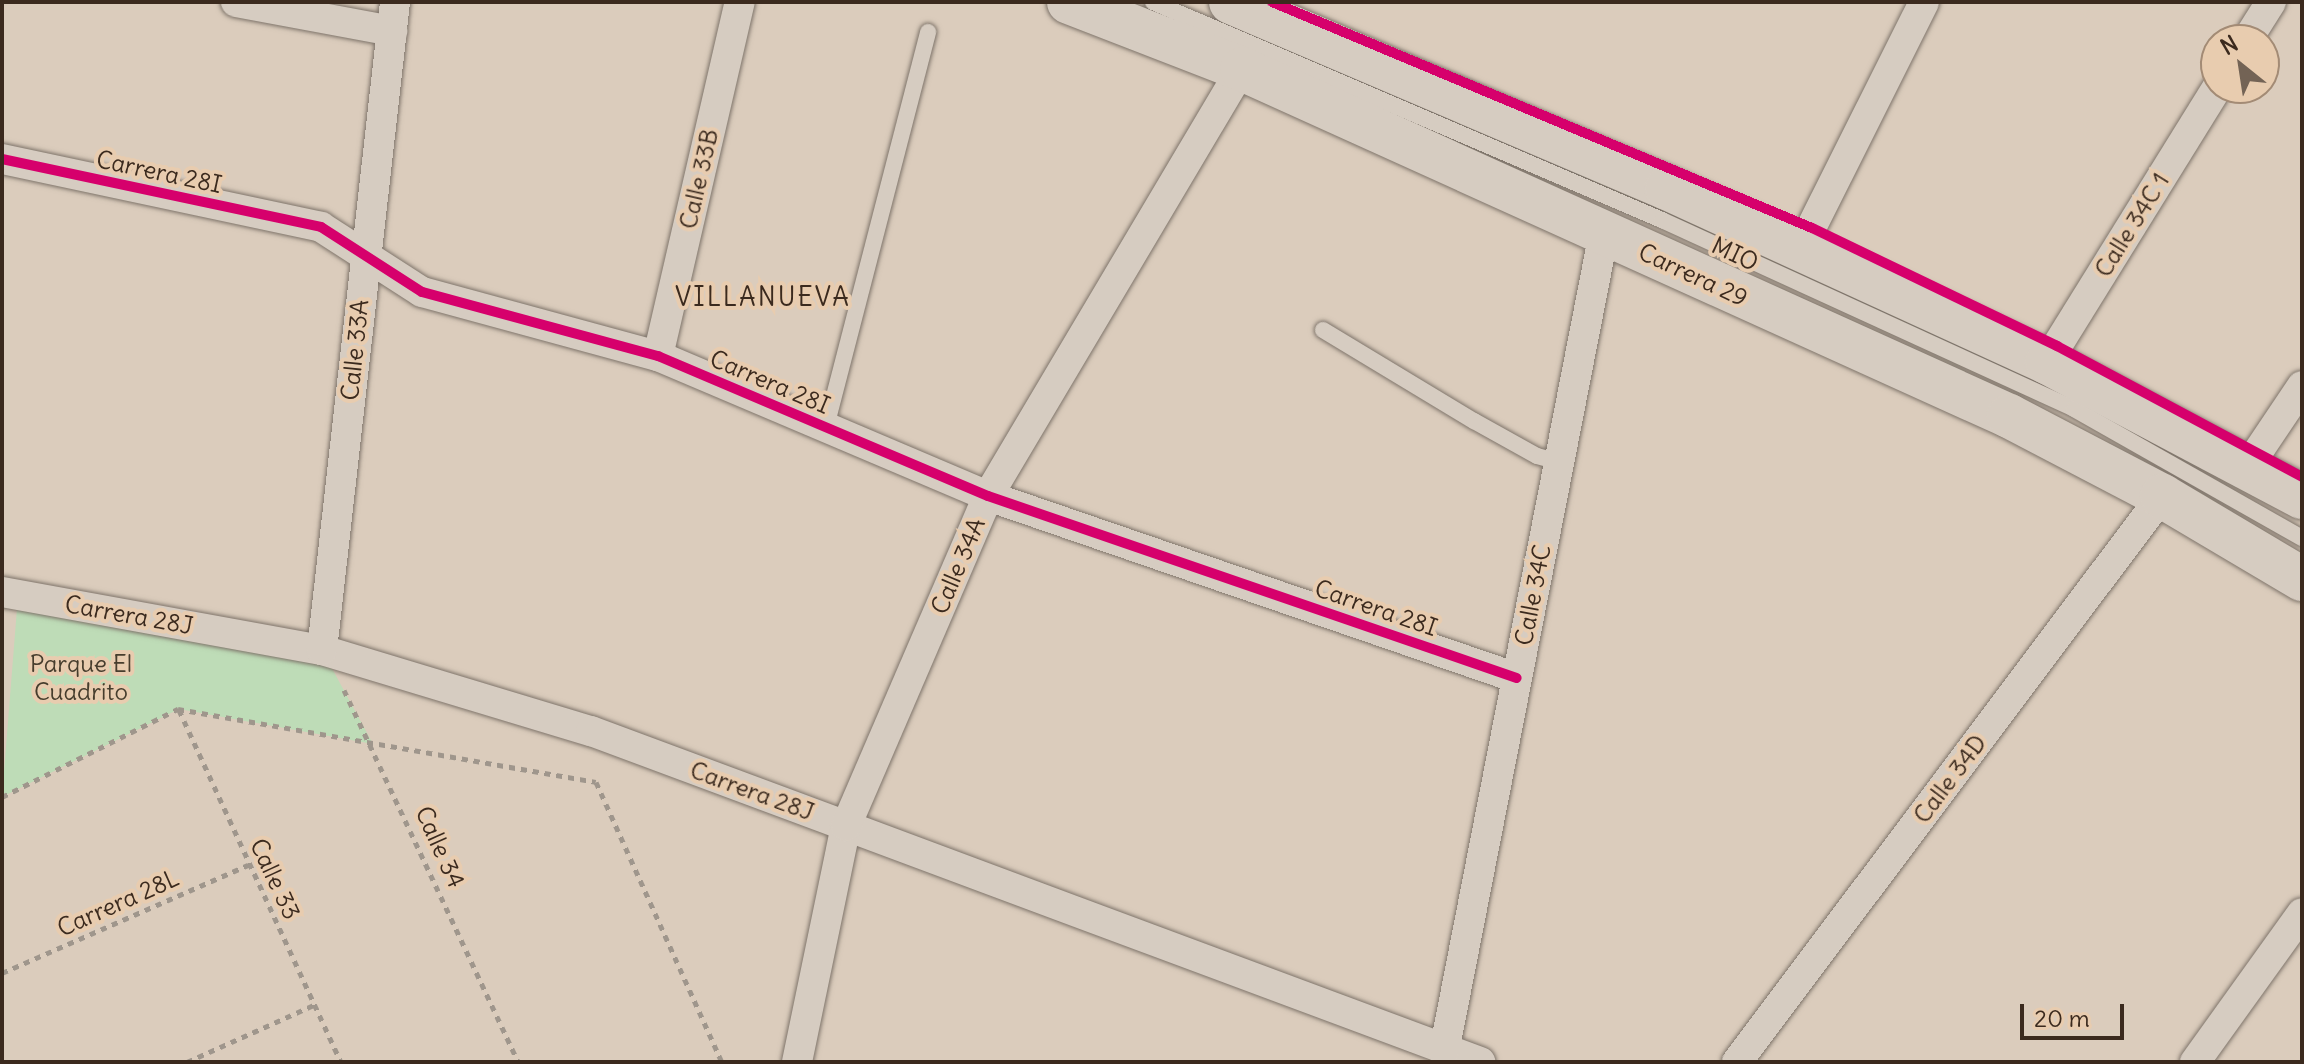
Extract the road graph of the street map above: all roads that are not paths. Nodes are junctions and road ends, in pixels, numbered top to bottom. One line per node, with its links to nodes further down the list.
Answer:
1 (236, 2): 8 (street)
2 (740, 2): 18 (street, Calle 33B)
3 (1069, 2): 11 (main road, Carrera 29)
4 (1153, 2): 27 (lane, MIO)
5 (1231, 2): 15 (main road)
6 (1924, 2): 15 (street)
7 (2271, 2): 9 (street)
8 (393, 17): 16 (street, Calle 33A)
9 (2257, 24)
10 (928, 32): 21 (lane)
11 (1242, 69): 14 (main road, Carrera 29); 24 (street, Calle 34A)
12 (2207, 104): 19 (street, Calle 34C 1)
13 (2, 159): 16 (street, Carrera 28I)
14 (1604, 233): 22 (street, Calle 34C); 25 (main road, Carrera 29)
15 (1800, 250): 19 (main road)
16 (365, 256): 18 (street, Carrera 28I); 30 (street, Calle 33A)
17 (1323, 330): 22 (lane)
18 (658, 356): 21 (street, Carrera 28I)
19 (2047, 362): 23 (main road)
20 (2302, 386): 23 (street)
21 (826, 427): 24 (street, Carrera 28I)
22 (1559, 462): 31 (street, Calle 34C)
23 (2249, 465): 26 (main road)
24 (988, 496): 31 (street, Carrera 28I); 32 (street, Calle 34A)
25 (2162, 496): 28 (main road, Carrera 29); 37 (street, Calle 34D)
26 (2302, 497)
27 (2302, 538)
28 (2302, 579)
29 (2, 592): 30 (street, Carrera 28J)
30 (322, 650): 32 (street, Carrera 28J)
31 (1517, 678): 34 (street, Calle 34C)
32 (846, 826): 34 (street, Carrera 28J); 35 (street, Calle 34A)
33 (2302, 913): 38 (street)
34 (1444, 1052): 36 (street, Carrera 28J)
35 (797, 1062)
36 (1480, 1062)
37 (1737, 1062)
38 (2195, 1062)

